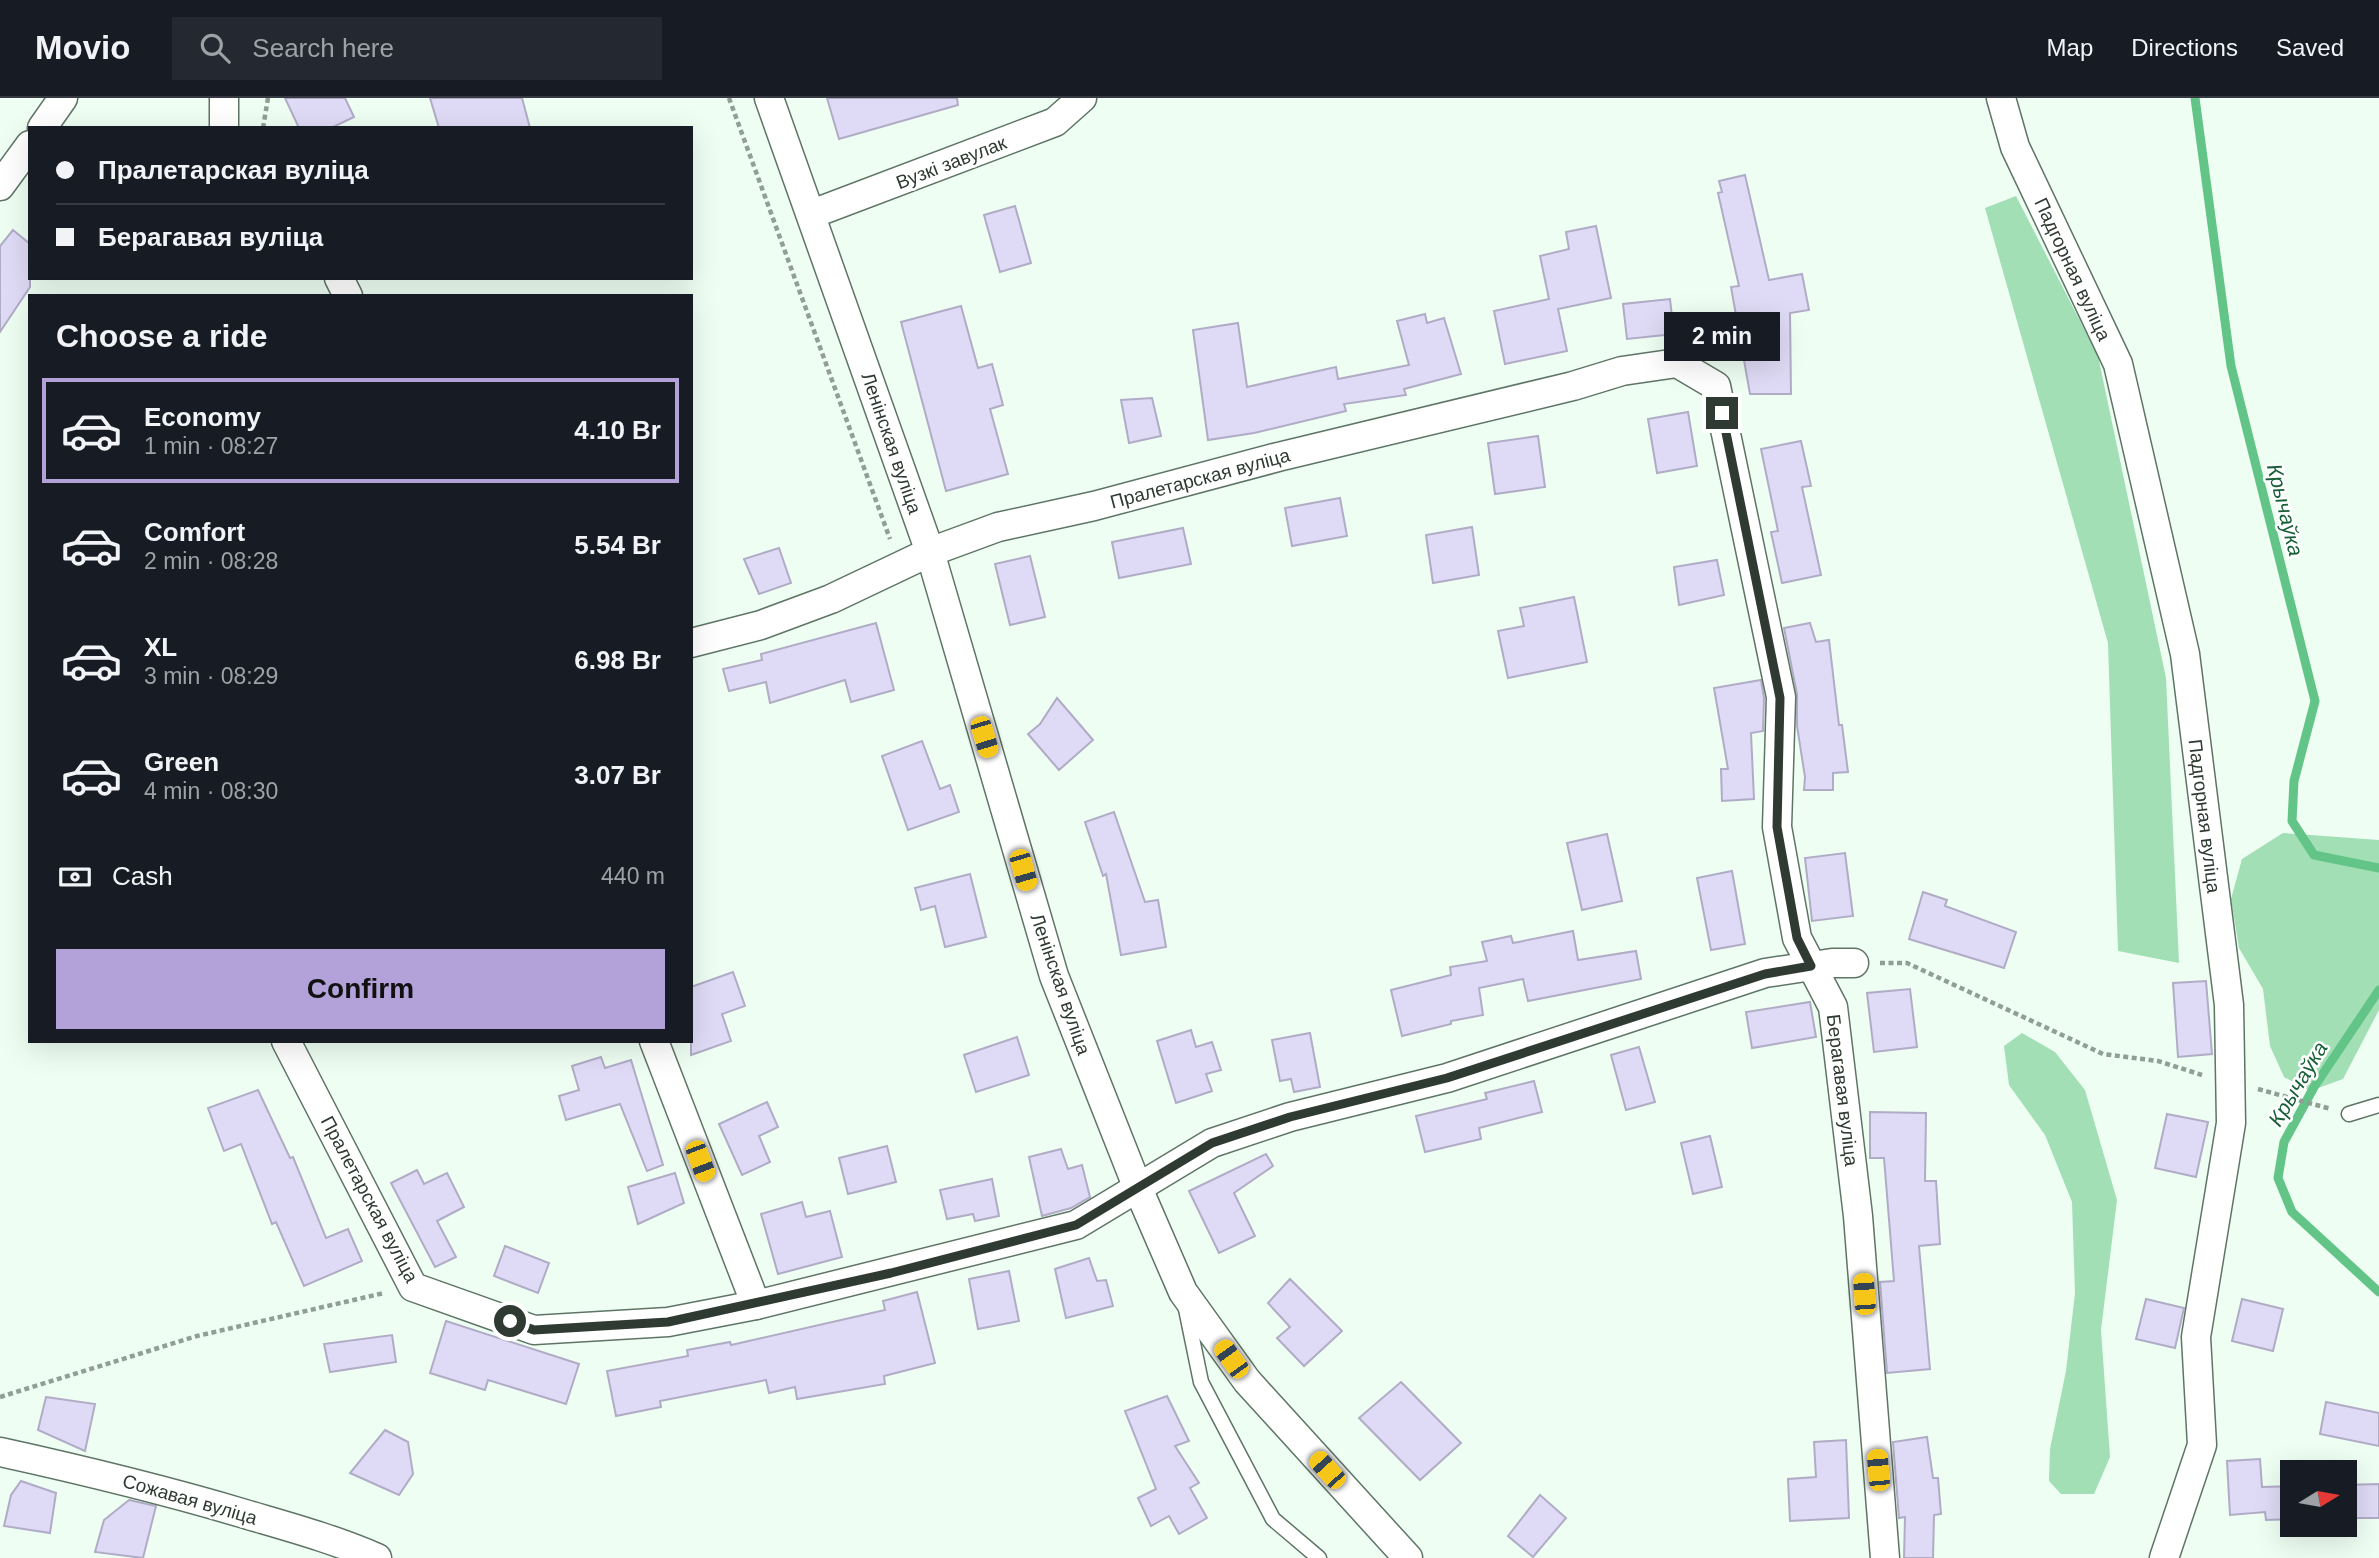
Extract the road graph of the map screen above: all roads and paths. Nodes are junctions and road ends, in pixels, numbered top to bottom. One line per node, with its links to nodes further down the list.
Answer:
1 (63, 98): 8 (street)
2 (224, 98): 9 (street)
3 (268, 98): 10 (path)
4 (729, 98): 16 (path)
5 (769, 98): 13 (street, Ленінская вуліца)
6 (1082, 98): 13 (street, Вузкі завулак)
7 (2001, 98): 22 (street, Падгорная вуліца)
8 (43, 126)
9 (224, 126)
10 (263, 126)
11 (28, 148): 12 (street)
12 (0, 186)
13 (812, 214): 15 (street, Ленінская вуліца)
14 (1716, 386): 15 (street, Пралетарская вуліца); 19 (street, Берагавая вуліца)
15 (930, 552): 16 (street, Пралетарская вуліца); 26 (street, Ленінская вуліца)
16 (900, 566): 17 (street, Пралетарская вуліца)
17 (693, 642)
18 (1854, 963): 19 (street, Пралетарская вуліца); 22 (path)
19 (1811, 966): 26 (street, Пралетарская вуліца); 35 (street, Берагавая вуліца)
20 (287, 1043): 27 (street, Пралетарская вуліца)
21 (655, 1043): 29 (street)
22 (2231, 1083): 36 (street, Падгорная вуліца)
23 (2269, 1092): 25 (path)
24 (2379, 1105): 25 (lane)
25 (2348, 1114)
26 (1137, 1186): 28 (street, Ленінская вуліца); 29 (street, Пралетарская вуліца)
27 (413, 1287): 29 (street, Пралетарская вуліца); 30 (path)
28 (1183, 1292): 33 (lane); 34 (street, Ленінская вуліца)
29 (756, 1305)
30 (0, 1396)
31 (0, 1452): 32 (street, Сожавая вуліца)
32 (377, 1558)
33 (1319, 1558)
34 (1408, 1558)
35 (1885, 1558)
36 (2164, 1558)

